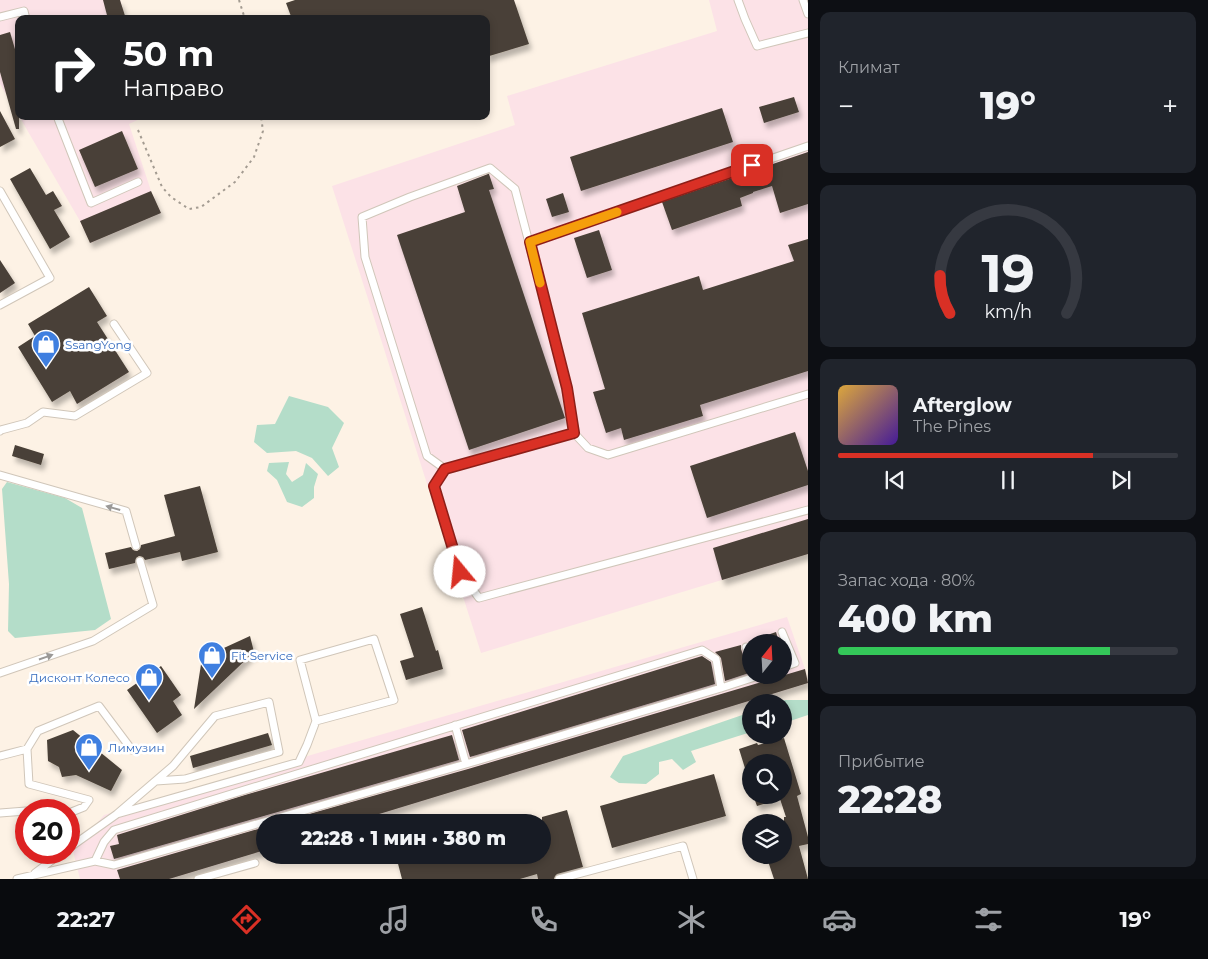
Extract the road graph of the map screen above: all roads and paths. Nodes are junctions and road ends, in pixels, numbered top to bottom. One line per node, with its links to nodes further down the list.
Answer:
1 (239, 0): 6 (path)
2 (738, 0): 8 (lane)
3 (803, 0): 4 (lane)
4 (808, 14)
5 (25, 15): 7 (lane)
6 (244, 15)
7 (0, 16)
8 (808, 33)
9 (59, 120): 13 (lane)
10 (262, 120): 11 (path)
11 (138, 130)
12 (808, 146): 15 (lane)
13 (138, 182)
14 (0, 192): 16 (lane)
15 (530, 242): 20 (lane); 21 (lane)
16 (0, 305)
17 (114, 324): 19 (lane)
18 (808, 394): 20 (lane)
19 (0, 432)
20 (574, 433): 21 (lane)
21 (445, 469): 23 (lane)
22 (0, 475): 24 (lane, one-way to 22)
23 (808, 510)
24 (136, 546)
25 (140, 561): 26 (lane, one-way to 25)
26 (0, 673)
27 (742, 681): 28 (lane)
28 (721, 688): 30 (lane); 34 (lane)
29 (316, 721): 29 (lane); 39 (lane)
30 (455, 725): 34 (lane); 41 (lane)
31 (27, 749): 32 (lane); 33 (lane); 36 (lane)
32 (132, 750)
33 (0, 756)
34 (466, 764): 41 (lane)
35 (156, 781): 35 (lane); 39 (lane)
36 (80, 809)
37 (15, 812): 38 (lane)
38 (0, 813)
39 (117, 814): 40 (lane)
40 (80, 840)
41 (96, 861): 44 (lane)
42 (255, 863): 46 (lane)
43 (49, 864): 44 (lane)
44 (33, 877): 45 (lane)
45 (17, 879)
46 (198, 879)
47 (559, 879): 48 (lane)
48 (693, 879)

